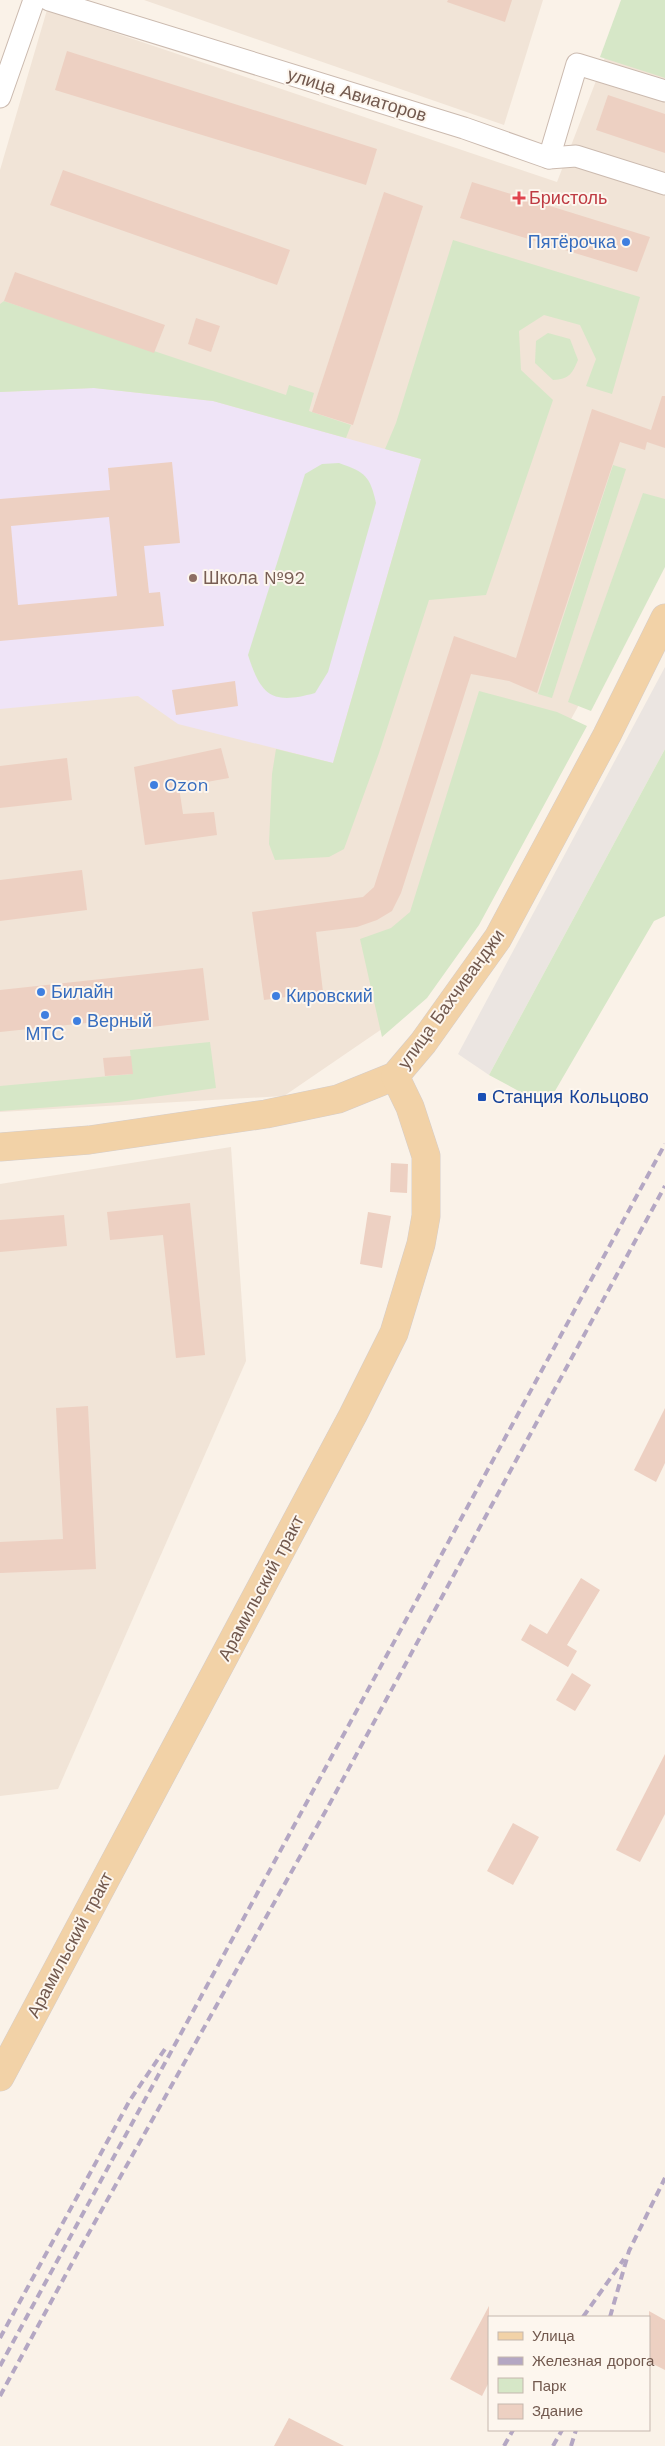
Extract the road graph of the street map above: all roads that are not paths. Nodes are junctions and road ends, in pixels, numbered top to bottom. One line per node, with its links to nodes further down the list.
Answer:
1 (34, 0): 4 (street)
2 (50, 0): 5 (street, улица Авиаторов)
3 (665, 91): 5 (street)
4 (0, 97)
5 (549, 158): 6 (street, улица Авиаторов)
6 (665, 184)
7 (665, 618): 8 (main road, улица Бахчиванджи)
8 (395, 1076): 9 (main road, улица Бахчиванджи); 10 (main road, Арамильский тракт)
9 (0, 1147)
10 (0, 2077)

